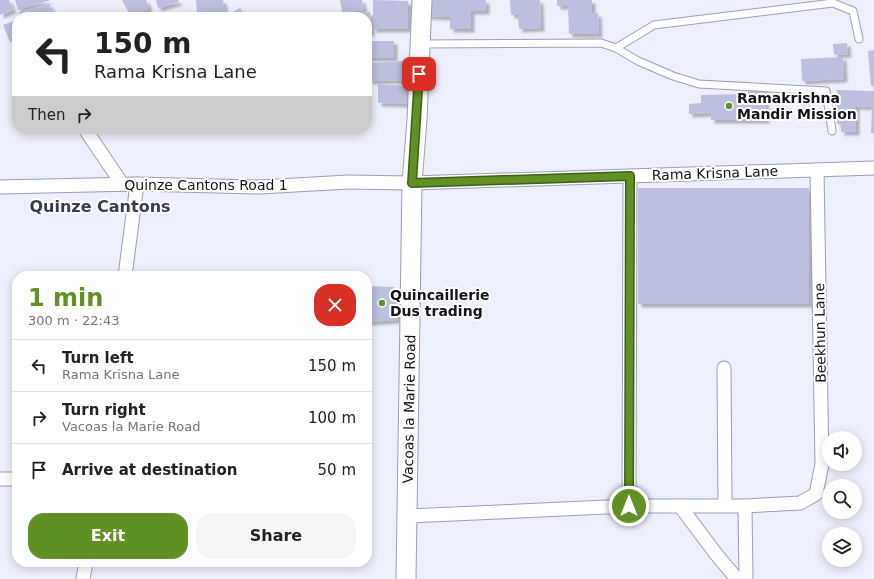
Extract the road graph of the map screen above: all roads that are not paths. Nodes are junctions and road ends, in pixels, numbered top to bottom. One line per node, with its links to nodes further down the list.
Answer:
1 (422, 0): 3 (main road, Vacoas la Marie Road)
2 (859, 39): 4 (lane)
3 (420, 44): 4 (lane); 10 (main road, Vacoas la Marie Road)
4 (616, 48): 5 (lane)
5 (832, 131)
6 (88, 134): 11 (street)
7 (874, 168): 8 (street, Rama Krisna Lane)
8 (817, 170): 9 (street, Rama Krisna Lane); 21 (street, Beekhun Lane)
9 (630, 176): 10 (street, Rama Krisna Lane); 19 (street)
10 (412, 183): 12 (street, Quinze Cantons Road 1); 22 (main road, Vacoas la Marie Road)
11 (122, 184): 12 (street, Quinze Cantons Road 1); 13 (street, Quinze Cantons Road 1)
12 (137, 184): 14 (street)
13 (0, 187)
14 (126, 271)
15 (724, 368): 18 (street)
16 (0, 479): 17 (street)
17 (12, 479)
18 (725, 505): 20 (street); 21 (street)
19 (629, 506): 20 (street); 22 (street)
20 (680, 506): 26 (street)
21 (745, 506): 27 (street)
22 (408, 516): 25 (main road, Vacoas la Marie Road)
23 (85, 567): 24 (street)
24 (83, 579)
25 (406, 579)
26 (737, 579)
27 (746, 579)

